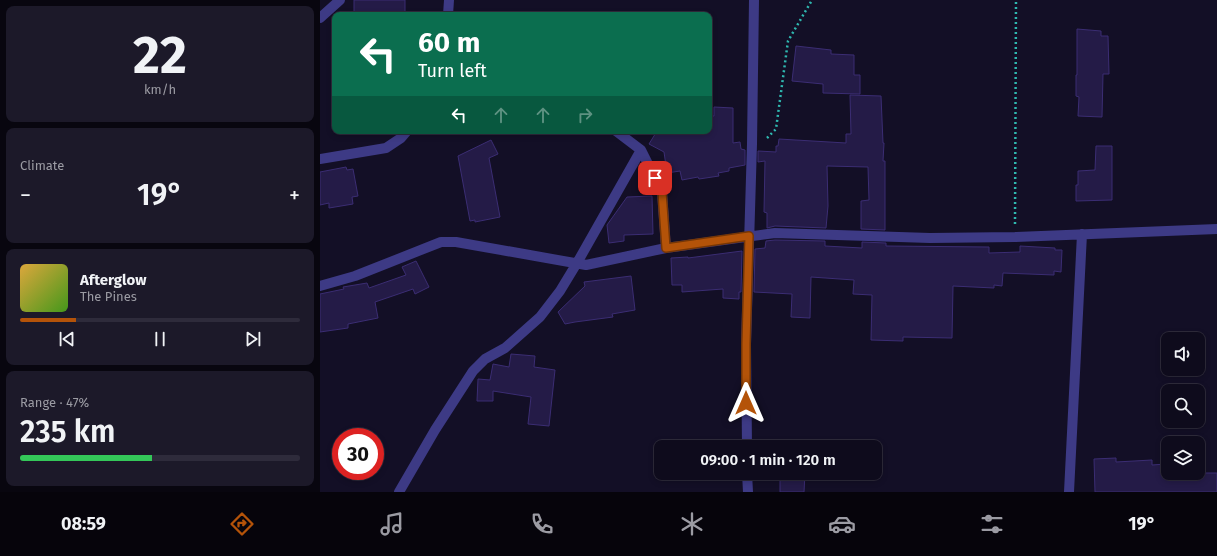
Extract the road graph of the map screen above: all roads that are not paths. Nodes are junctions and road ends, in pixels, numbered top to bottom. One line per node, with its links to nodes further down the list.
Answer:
1 (340, 0): 5 (street)
2 (449, 0): 4 (street)
3 (754, 0): 12 (street)
4 (448, 12)
5 (320, 18)
6 (404, 134): 9 (street)
7 (620, 134): 8 (street)
8 (641, 150): 13 (street); 14 (street)
9 (320, 159)
10 (1217, 229): 11 (street)
11 (1082, 234): 12 (street); 20 (street)
12 (749, 236): 13 (street); 16 (street)
13 (666, 248): 14 (street)
14 (577, 263): 15 (street); 18 (street)
15 (320, 286)
16 (747, 440)
17 (747, 480): 19 (street)
18 (399, 492)
19 (748, 492)
20 (1069, 492)

